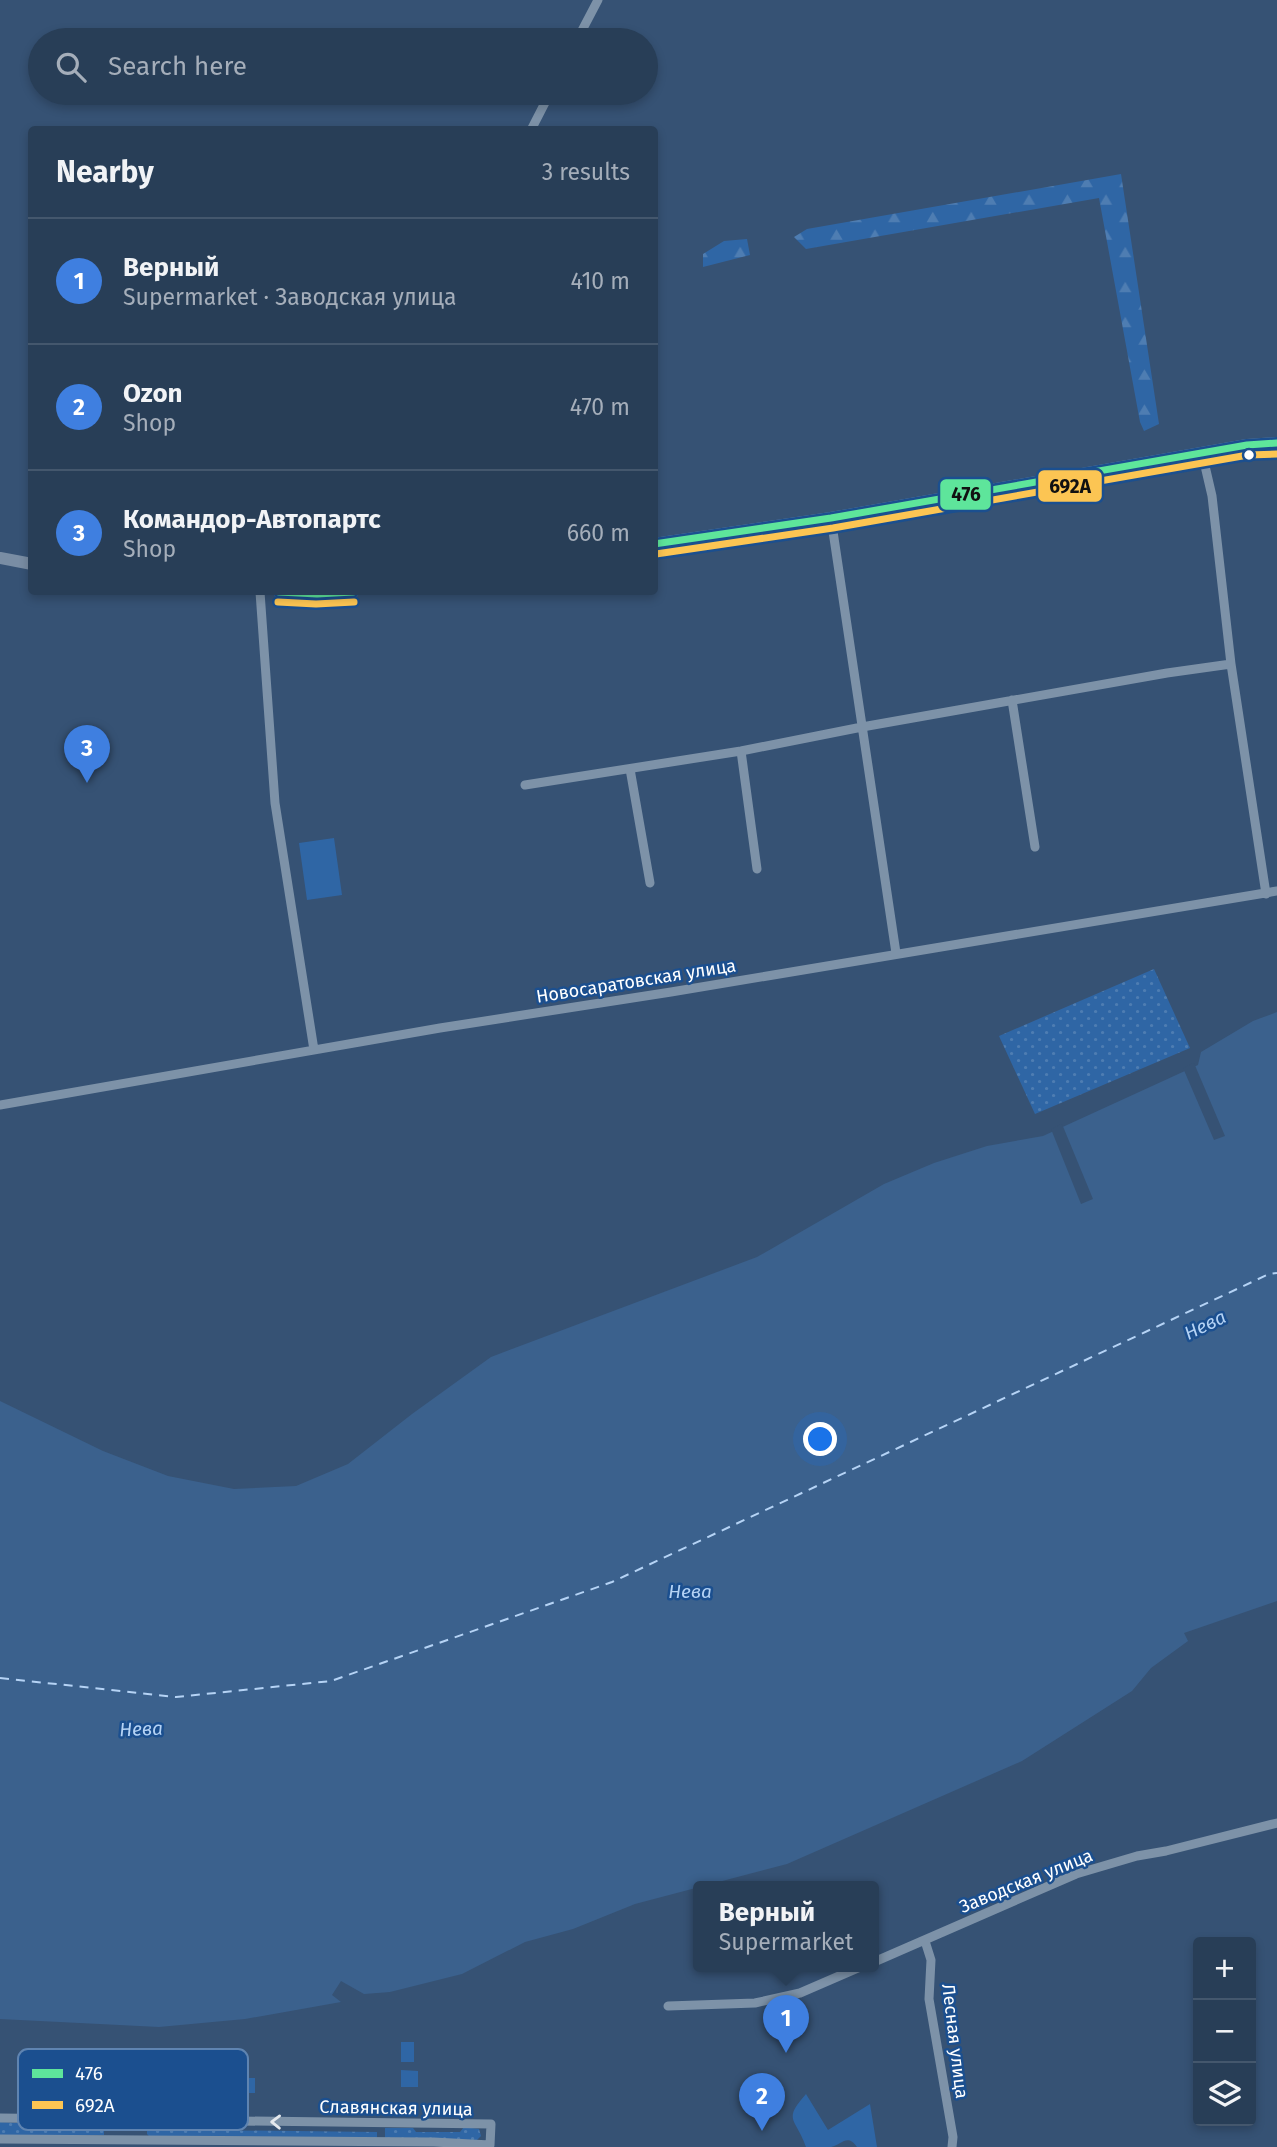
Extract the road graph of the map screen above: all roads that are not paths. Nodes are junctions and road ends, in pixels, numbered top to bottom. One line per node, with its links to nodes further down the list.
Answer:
1 (598, 0): 2 (street)
2 (584, 28)
3 (544, 105): 4 (street)
4 (533, 126)
5 (1277, 443): 6 (main road)
6 (1202, 453): 7 (main road); 12 (street)
7 (831, 518): 8 (main road); 14 (street)
8 (658, 543)
9 (0, 558): 10 (main road)
10 (28, 563)
11 (260, 595): 24 (street)
12 (1231, 664): 13 (street); 22 (street)
13 (1012, 700): 14 (street); 18 (street)
14 (862, 727): 15 (street); 23 (street)
15 (741, 751): 16 (street); 19 (street)
16 (630, 769): 17 (street); 20 (street)
17 (525, 785)
18 (1035, 846)
19 (758, 869)
20 (650, 883)
21 (1277, 891): 22 (street, Новосаратовская улица)
22 (1266, 894): 23 (street, Новосаратовская улица)
23 (896, 953): 24 (street, Новосаратовская улица)
24 (314, 1050): 25 (street, Новосаратовская улица)
25 (0, 1105)
26 (1277, 1823): 27 (street, Заводская улица)
27 (925, 1941): 28 (street, Заводская улица); 38 (street, Лесная улица)
28 (879, 1960)
29 (848, 1972): 30 (street)
30 (668, 2006)
31 (0, 2118): 32 (street, Славянская улица)
32 (18, 2118)
33 (248, 2121): 37 (street, Славянская улица, one-way to 33)
34 (134, 2130): 36 (street)
35 (0, 2139): 36 (street, Славянская улица)
36 (134, 2140): 37 (street, Славянская улица)
37 (362, 2144)
38 (952, 2147)

